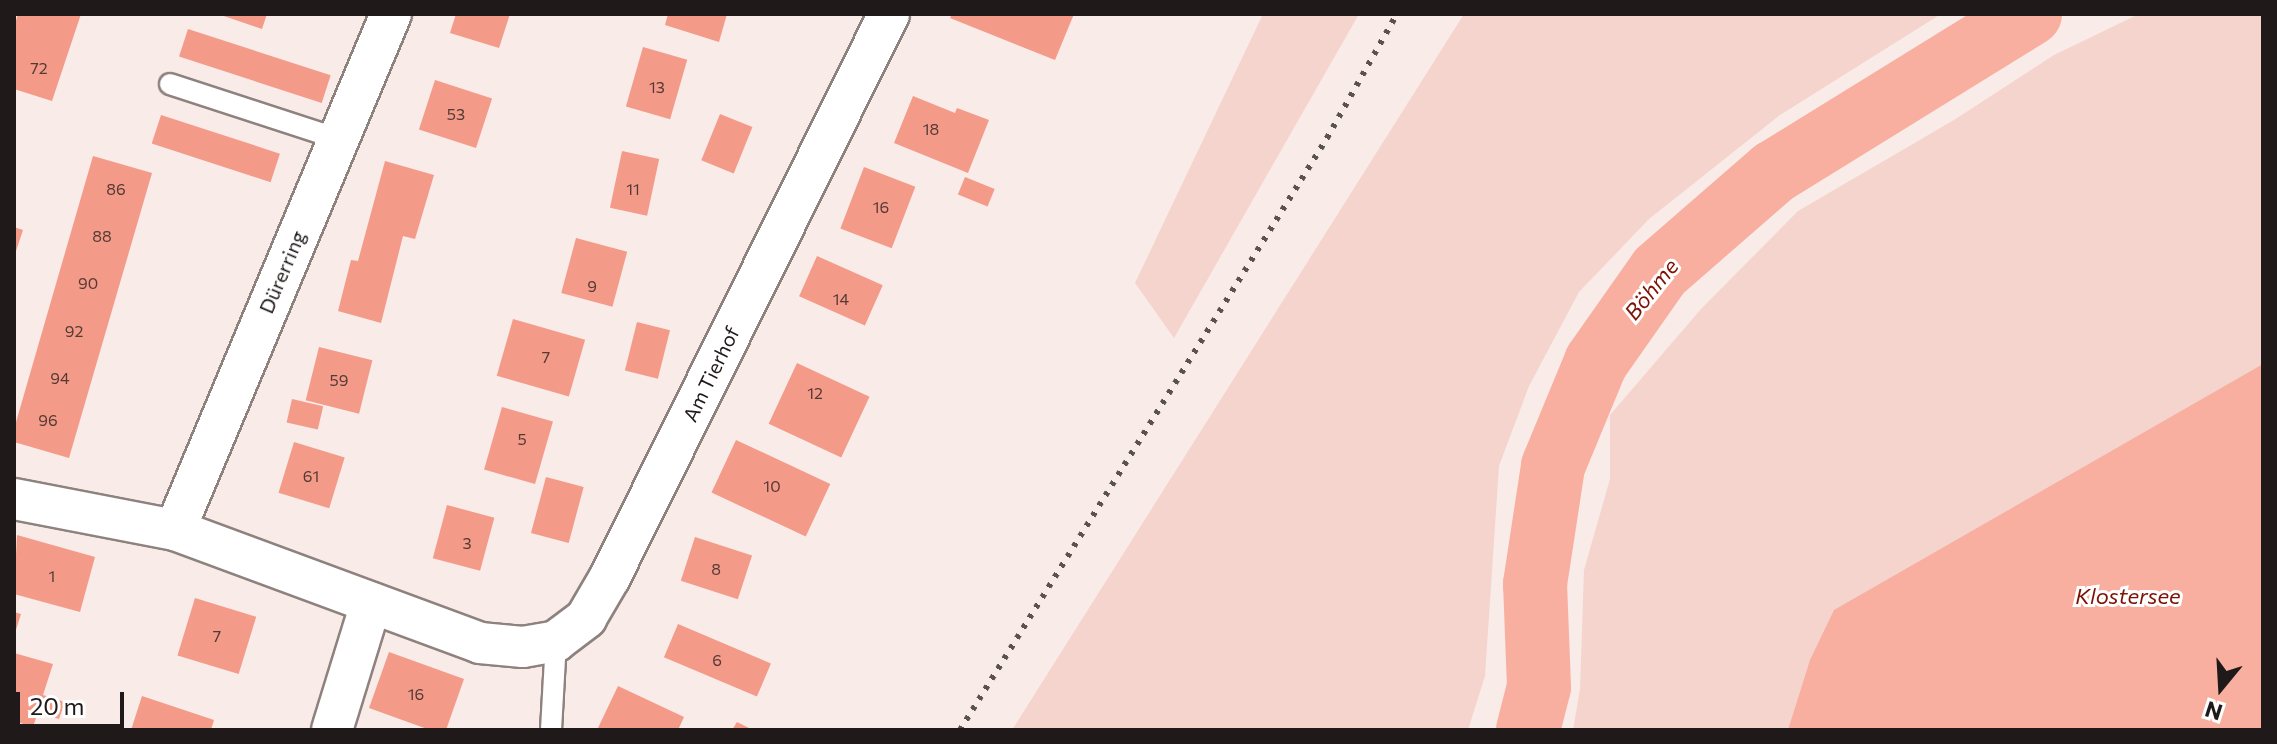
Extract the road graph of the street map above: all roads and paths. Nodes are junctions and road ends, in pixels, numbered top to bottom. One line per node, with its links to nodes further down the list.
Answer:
1 (391, 14): 4 (street, Dürerring)
2 (889, 14): 8 (street, Am Tierhof)
3 (170, 84): 4 (lane)
4 (338, 139): 6 (street, Dürerring)
5 (14, 499): 6 (street)
6 (175, 530): 7 (street)
7 (371, 603): 8 (street); 9 (street)
8 (556, 641): 10 (lane)
9 (332, 730)
10 (551, 730)

